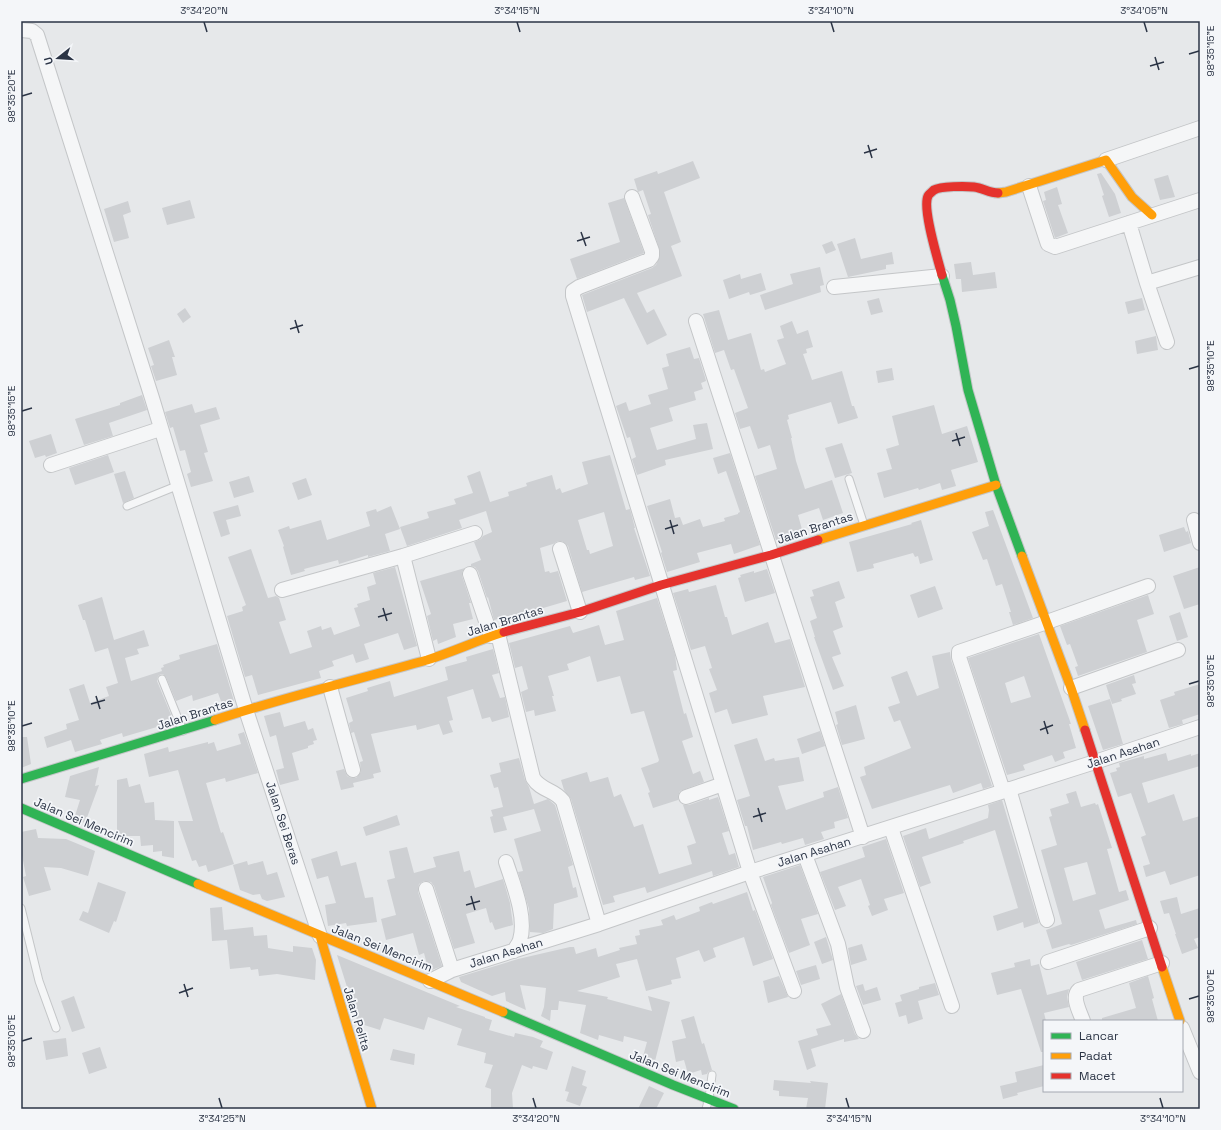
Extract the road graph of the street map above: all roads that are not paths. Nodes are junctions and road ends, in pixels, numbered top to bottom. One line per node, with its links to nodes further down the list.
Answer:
1 (21, 30): 15 (street, Jalan Sei Beras)
2 (1200, 128): 3 (street)
3 (1106, 160): 4 (street); 7 (street)
4 (1029, 186): 8 (street); 10 (street)
5 (632, 197): 29 (street)
6 (1200, 200): 7 (street)
7 (1152, 215): 8 (street)
8 (1129, 223): 11 (street)
9 (1200, 267): 11 (street)
10 (942, 276): 12 (street); 19 (street)
11 (1147, 283): 14 (street)
12 (834, 286)
13 (696, 321): 26 (street)
14 (1167, 342)
15 (160, 429): 16 (street); 18 (street, Jalan Sei Beras)
16 (51, 465)
17 (849, 479): 22 (lane)
18 (179, 485): 20 (lane); 40 (street, Jalan Sei Beras)
19 (996, 485): 22 (street, Jalan Brantas); 33 (street)
20 (127, 506)
21 (1194, 520): 24 (street)
22 (864, 525): 26 (street, Jalan Brantas)
23 (475, 533): 27 (street)
24 (1200, 543)
25 (560, 549): 32 (street)
26 (772, 555): 29 (street, Jalan Brantas); 51 (street)
27 (403, 556): 31 (street); 36 (street)
28 (470, 574): 34 (street)
29 (661, 585): 32 (street, Jalan Brantas); 46 (street)
30 (1148, 586): 33 (street)
31 (282, 590)
32 (580, 612): 34 (street, Jalan Brantas)
33 (1047, 622): 39 (street); 47 (street)
34 (494, 635): 36 (street, Jalan Brantas); 58 (street)
35 (1178, 650): 39 (street)
36 (429, 659): 38 (street, Jalan Brantas)
37 (162, 679): 42 (lane)
38 (330, 686): 40 (street, Jalan Brantas); 44 (street)
39 (1072, 688): 43 (street)
40 (246, 710): 42 (street, Jalan Brantas); 60 (street, Jalan Sei Beras)
41 (1200, 727): 43 (street, Jalan Asahan)
42 (183, 731): 45 (street, Jalan Brantas)
43 (1095, 762): 47 (street, Jalan Asahan); 59 (street)
44 (353, 770)
45 (21, 779)
46 (723, 784): 48 (street); 54 (street)
47 (1006, 790): 50 (street, Jalan Asahan); 57 (street)
48 (686, 797)
49 (21, 808): 60 (street, Jalan Sei Mencirim)
50 (891, 828): 51 (street, Jalan Asahan); 67 (street)
51 (862, 837): 52 (street, Jalan Asahan)
52 (805, 855): 54 (street, Jalan Asahan); 72 (street)
53 (506, 862): 61 (street)
54 (750, 872): 58 (street, Jalan Asahan); 66 (street)
55 (426, 889): 64 (street)
56 (21, 908): 70 (lane)
57 (1047, 920)
58 (599, 924): 61 (street, Jalan Asahan)
59 (1150, 928): 62 (street); 63 (street)
60 (320, 936): 65 (street, Jalan Sei Mencirim); 76 (street, Jalan Pelita)
61 (514, 951): 64 (street, Jalan Asahan)
62 (1048, 962)
63 (1162, 963): 68 (street); 69 (street)
64 (452, 970): 65 (street, Jalan Asahan)
65 (430, 981): 75 (street, Jalan Sei Mencirim)
66 (794, 991)
67 (952, 1006)
68 (1082, 1020)
69 (1180, 1020)
70 (56, 1028)
71 (1183, 1030): 73 (street)
72 (863, 1031)
73 (1200, 1072)
74 (712, 1075): 75 (lane)
75 (709, 1098): 77 (lane); 78 (street, Jalan Sei Mencirim)
76 (372, 1109)
77 (706, 1109)
78 (734, 1109)

